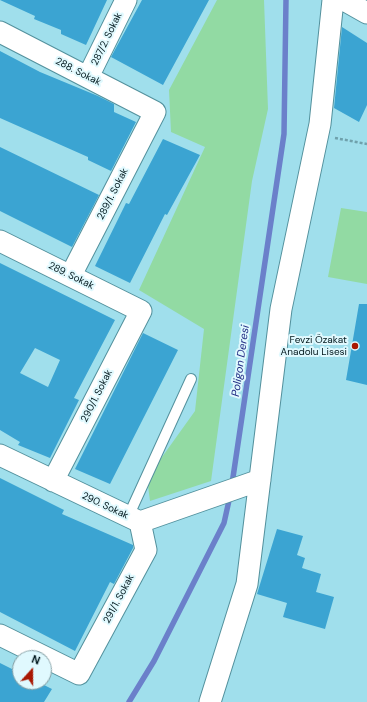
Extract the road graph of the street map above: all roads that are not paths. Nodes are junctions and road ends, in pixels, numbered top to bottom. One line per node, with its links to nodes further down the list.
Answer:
1 (126, 0): 6 (street, 287/2. Sokak)
2 (333, 0): 14 (street)
3 (344, 0): 4 (street)
4 (367, 13)
5 (0, 32): 6 (street, 288. Sokak)
6 (88, 77): 7 (street, 288. Sokak)
7 (155, 112): 9 (street, 289/1. Sokak)
8 (0, 241): 9 (street, 289. Sokak)
9 (71, 275): 10 (street, 289. Sokak)
10 (141, 311): 13 (street, 290/1. Sokak)
11 (191, 379): 15 (lane)
12 (0, 455): 13 (street, 290. Sokak)
13 (52, 481): 15 (street, 290. Sokak)
14 (253, 483): 15 (street, 290. Sokak); 17 (street)
15 (134, 520): 16 (street, 291/1. Sokak)
16 (0, 636)
17 (210, 702)

